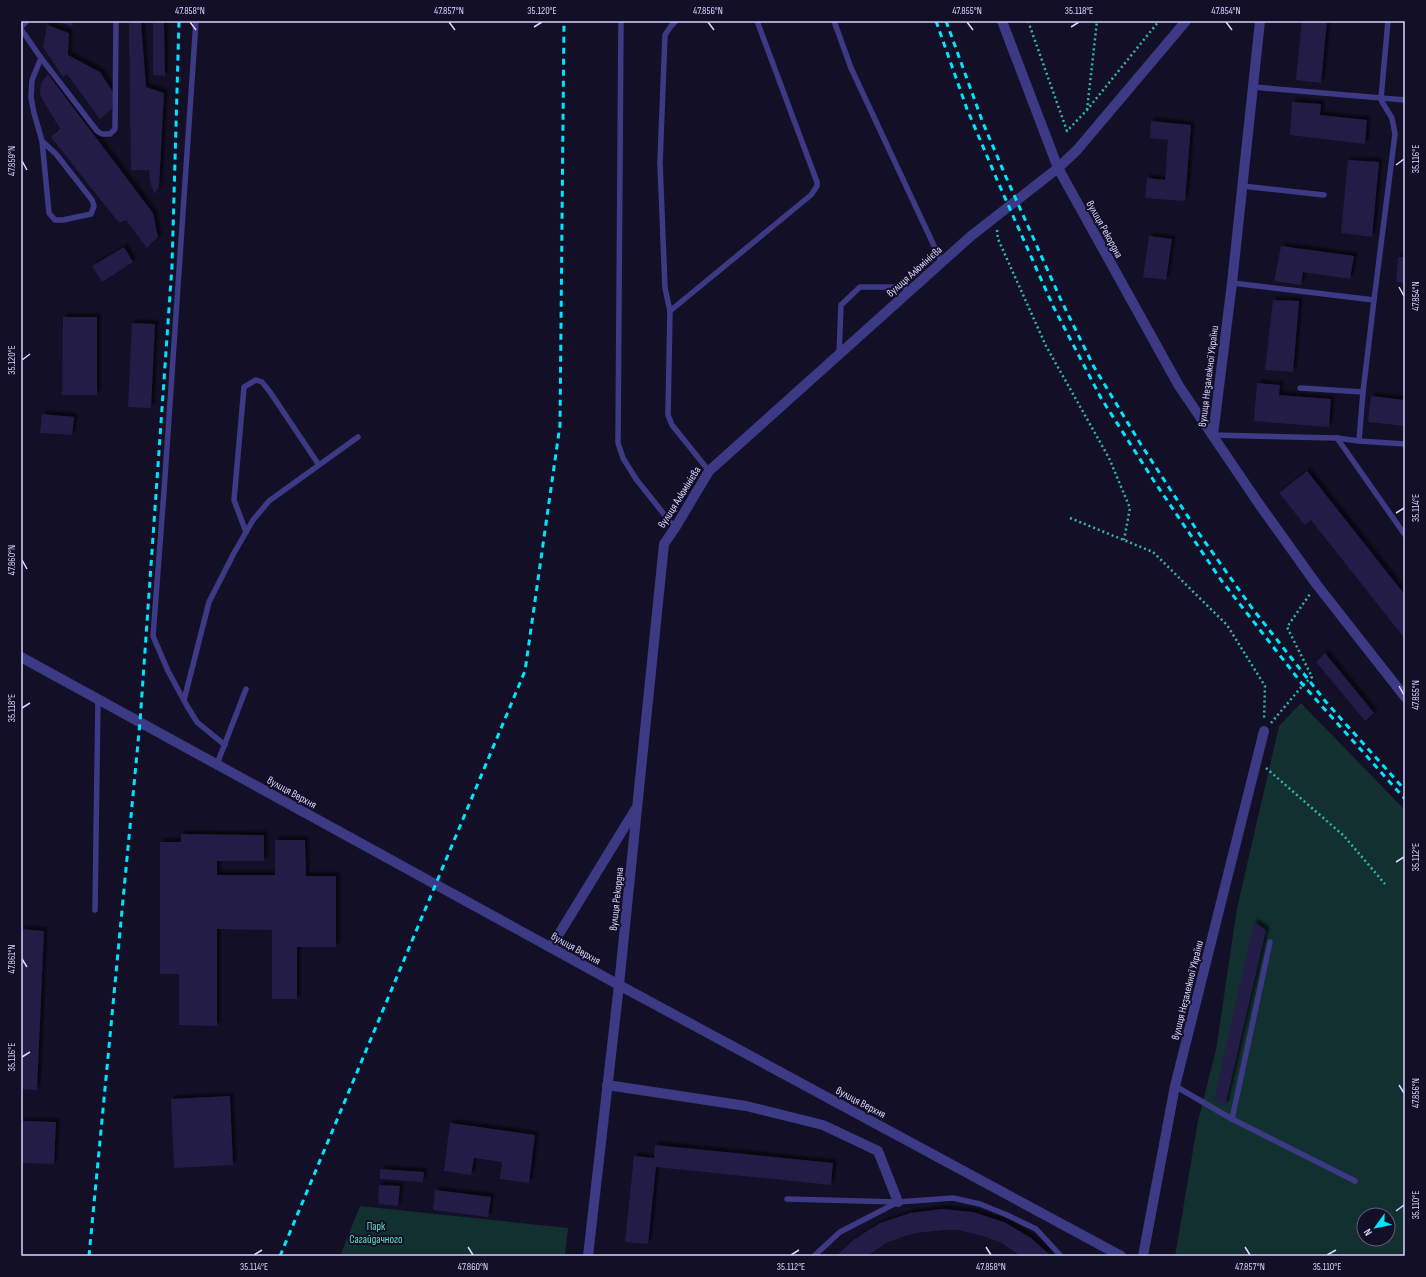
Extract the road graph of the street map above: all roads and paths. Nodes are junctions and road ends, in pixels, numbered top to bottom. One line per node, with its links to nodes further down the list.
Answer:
1 (27, 21): 15 (lane)
2 (116, 21): 16 (lane)
3 (196, 21): 52 (lane)
4 (621, 21): 42 (lane)
5 (676, 21): 30 (lane)
6 (757, 21): 30 (lane)
7 (834, 21): 26 (lane)
8 (1002, 21): 22 (street, вулиця Рекордна)
9 (1028, 21): 20 (path)
10 (1097, 21): 20 (path)
11 (1159, 21): 20 (path)
12 (1186, 21): 22 (street, вулиця Алюмінієва)
13 (1260, 21): 17 (street, вулиця Незалежної України)
14 (1388, 21): 18 (lane)
15 (21, 28): 16 (lane)
16 (41, 58): 21 (lane)
17 (1253, 87): 18 (lane); 23 (street, вулиця Незалежної України)
18 (1381, 98): 19 (lane); 29 (lane)
19 (1405, 100)
20 (1086, 110)
21 (42, 141): 21 (lane)
22 (1058, 168): 25 (street, вулиця Алюмінієва); 34 (street, вулиця Рекордна)
23 (1242, 186): 24 (lane); 27 (street, вулиця Незалежної України)
24 (1324, 195)
25 (994, 218): 26 (street, вулиця Алюмінієва); 45 (path)
26 (942, 263): 28 (street, вулиця Алюмінієва)
27 (1232, 284): 29 (lane); 34 (street, вулиця Незалежної України)
28 (914, 287): 31 (street, вулиця Алюмінієва); 31 (lane)
29 (1374, 300): 33 (lane)
30 (670, 311): 40 (lane)
31 (839, 355): 40 (street, вулиця Алюмінієва)
32 (1300, 388): 33 (lane)
33 (1363, 392): 37 (lane)
34 (1213, 436): 36 (lane); 47 (street, вулиця Незалежної України)
35 (358, 437): 39 (lane)
36 (1337, 438): 37 (lane); 44 (lane)
37 (1359, 441): 38 (lane)
38 (1405, 444)
39 (319, 465): 43 (lane); 43 (lane)
40 (709, 471): 42 (street, вулиця Алюмінієва)
41 (1070, 518): 45 (path)
42 (675, 528): 46 (street, вулиця Алюмінієва)
43 (246, 532): 52 (lane)
44 (1405, 535)
45 (1124, 540): 53 (path)
46 (664, 544): 57 (street, вулиця Рекордна)
47 (1317, 584): 50 (street, вулиця Незалежної України); 53 (path)
48 (21, 657): 51 (street, вулиця Верхня)
49 (246, 689): 54 (lane)
50 (1405, 697)
51 (98, 699): 56 (street, вулиця Верхня); 59 (lane)
52 (184, 700): 54 (lane)
53 (1264, 731): 55 (street, вулиця Незалежної України)
54 (225, 745): 56 (lane)
55 (1257, 759): 58 (path); 64 (street, вулиця Незалежної України)
56 (217, 764): 61 (street, вулиця Верхня)
57 (637, 807): 61 (street); 62 (street, вулиця Рекордна)
58 (1386, 884)
59 (95, 910)
60 (1270, 942): 65 (lane)
61 (550, 947): 62 (street, вулиця Верхня)
62 (619, 985): 63 (street, вулиця Рекордна); 72 (street, вулиця Верхня)
63 (608, 1085): 68 (street); 69 (street, вулиця Рекордна)
64 (1175, 1086): 65 (lane); 73 (street, вулиця Незалежної України)
65 (1232, 1119): 66 (lane)
66 (1354, 1181)
67 (787, 1199): 68 (lane)
68 (898, 1202): 70 (lane); 71 (lane)
69 (588, 1256)
70 (814, 1256)
71 (1061, 1256)
72 (1121, 1256)
73 (1143, 1256)

